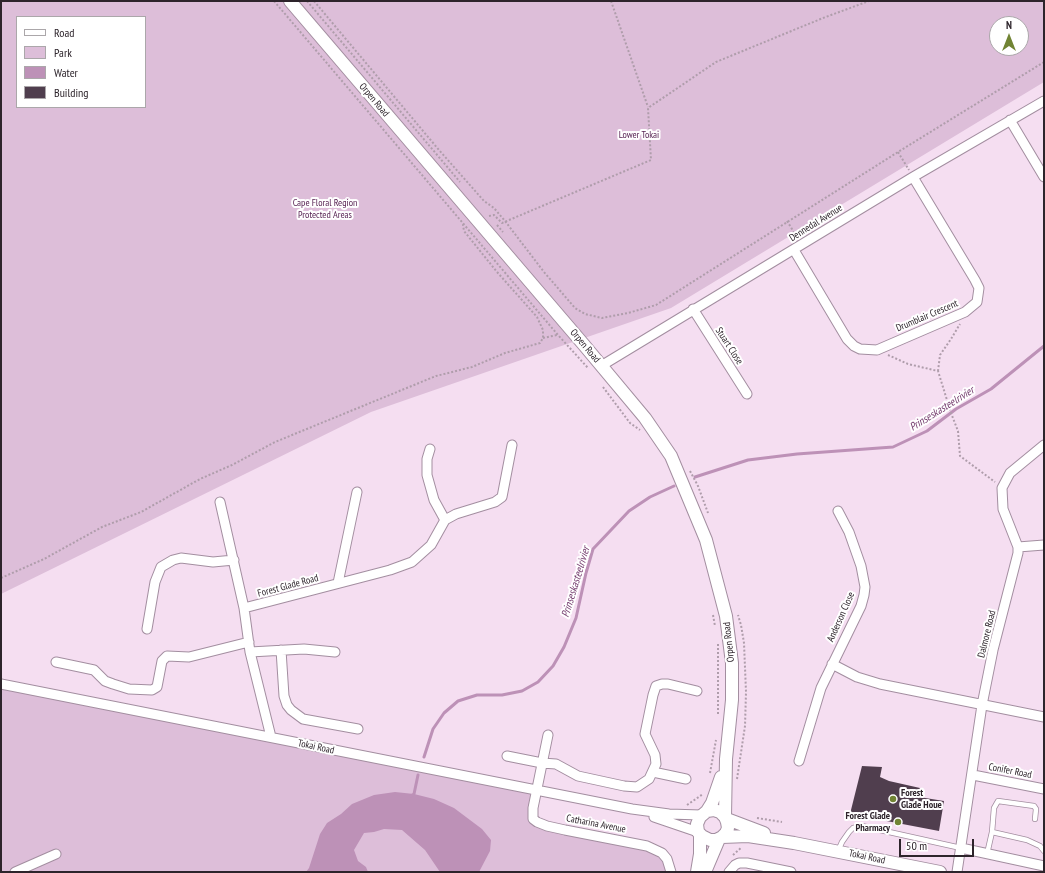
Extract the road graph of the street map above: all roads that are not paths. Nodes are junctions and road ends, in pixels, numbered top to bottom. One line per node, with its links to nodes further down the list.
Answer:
1 (290, 1): 8 (main road, Orpen Road)
2 (1044, 101): 3 (street, Dennedal Avenue)
3 (1010, 120): 4 (street, Dennedal Avenue); 5 (street)
4 (912, 177): 6 (street, Dennedal Avenue); 6 (street, Drumblair Crescent)
5 (1044, 177)
6 (794, 250): 7 (street, Dennedal Avenue)
7 (693, 310): 8 (street, Dennedal Avenue); 9 (street, Stuart Close)
8 (601, 366): 36 (main road, Orpen Road)
9 (747, 394)
10 (512, 445): 16 (street)
11 (1044, 445): 18 (street)
12 (430, 449): 16 (street)
13 (357, 492): 20 (street)
14 (220, 502): 19 (street)
15 (838, 511): 27 (street, Anderson Close)
16 (445, 520): 20 (street, Forest Glade Road)
17 (1044, 545): 18 (street)
18 (1018, 547): 30 (street, Dalmore Road)
19 (234, 560): 21 (street); 22 (street)
20 (338, 583): 21 (street, Forest Glade Road)
21 (244, 608): 23 (street)
22 (147, 629)
23 (250, 647): 24 (street); 26 (street); 34 (street)
24 (281, 650): 25 (street); 32 (street)
25 (335, 652)
26 (56, 662)
27 (832, 664): 30 (street); 37 (street, Anderson Close)
28 (1, 684): 34 (street, Tokai Road)
29 (697, 691): 39 (street)
30 (982, 705): 31 (street); 40 (street, Dalmore Road)
31 (1044, 717)
32 (358, 729)
33 (548, 735): 38 (street, Catharina Avenue)
34 (271, 738): 43 (street, Tokai Road)
35 (507, 756): 38 (street)
36 (726, 759): 45 (main road, Orpen Road); 46 (main road, Orpen Road)
37 (800, 761)
38 (542, 763): 39 (street); 43 (street, Catharina Avenue)
39 (653, 772): 41 (street)
40 (973, 775): 42 (street, Conifer Road); 52 (street, Dalmore Road)
41 (686, 779)
42 (1044, 789)
43 (536, 790): 44 (street, Tokai Road); 59 (street, Catharina Avenue)
44 (632, 809): 45 (street, Tokai Road); 49 (street, Tokai Road)
45 (704, 813): 46 (main road); 49 (main road)
46 (726, 818): 50 (main road); 51 (main road, Tokai Road)
47 (1035, 819): 48 (lane)
48 (992, 832): 54 (lane); 56 (lane)
49 (699, 833): 50 (main road); 60 (main road)
50 (720, 838): 51 (main road, Tokai Road); 61 (main road)
51 (794, 843): 53 (main road, Tokai Road)
52 (961, 848): 53 (lane); 56 (street); 65 (street, Dalmore Road)
53 (838, 851): 64 (main road, Tokai Road)
54 (1044, 851)
55 (56, 854): 58 (street)
56 (987, 854): 57 (street)
57 (1044, 866)
58 (15, 872)
59 (672, 872)
60 (697, 872)
61 (705, 872)
62 (729, 872): 63 (street)
63 (791, 872)
64 (940, 872)
65 (957, 872)

